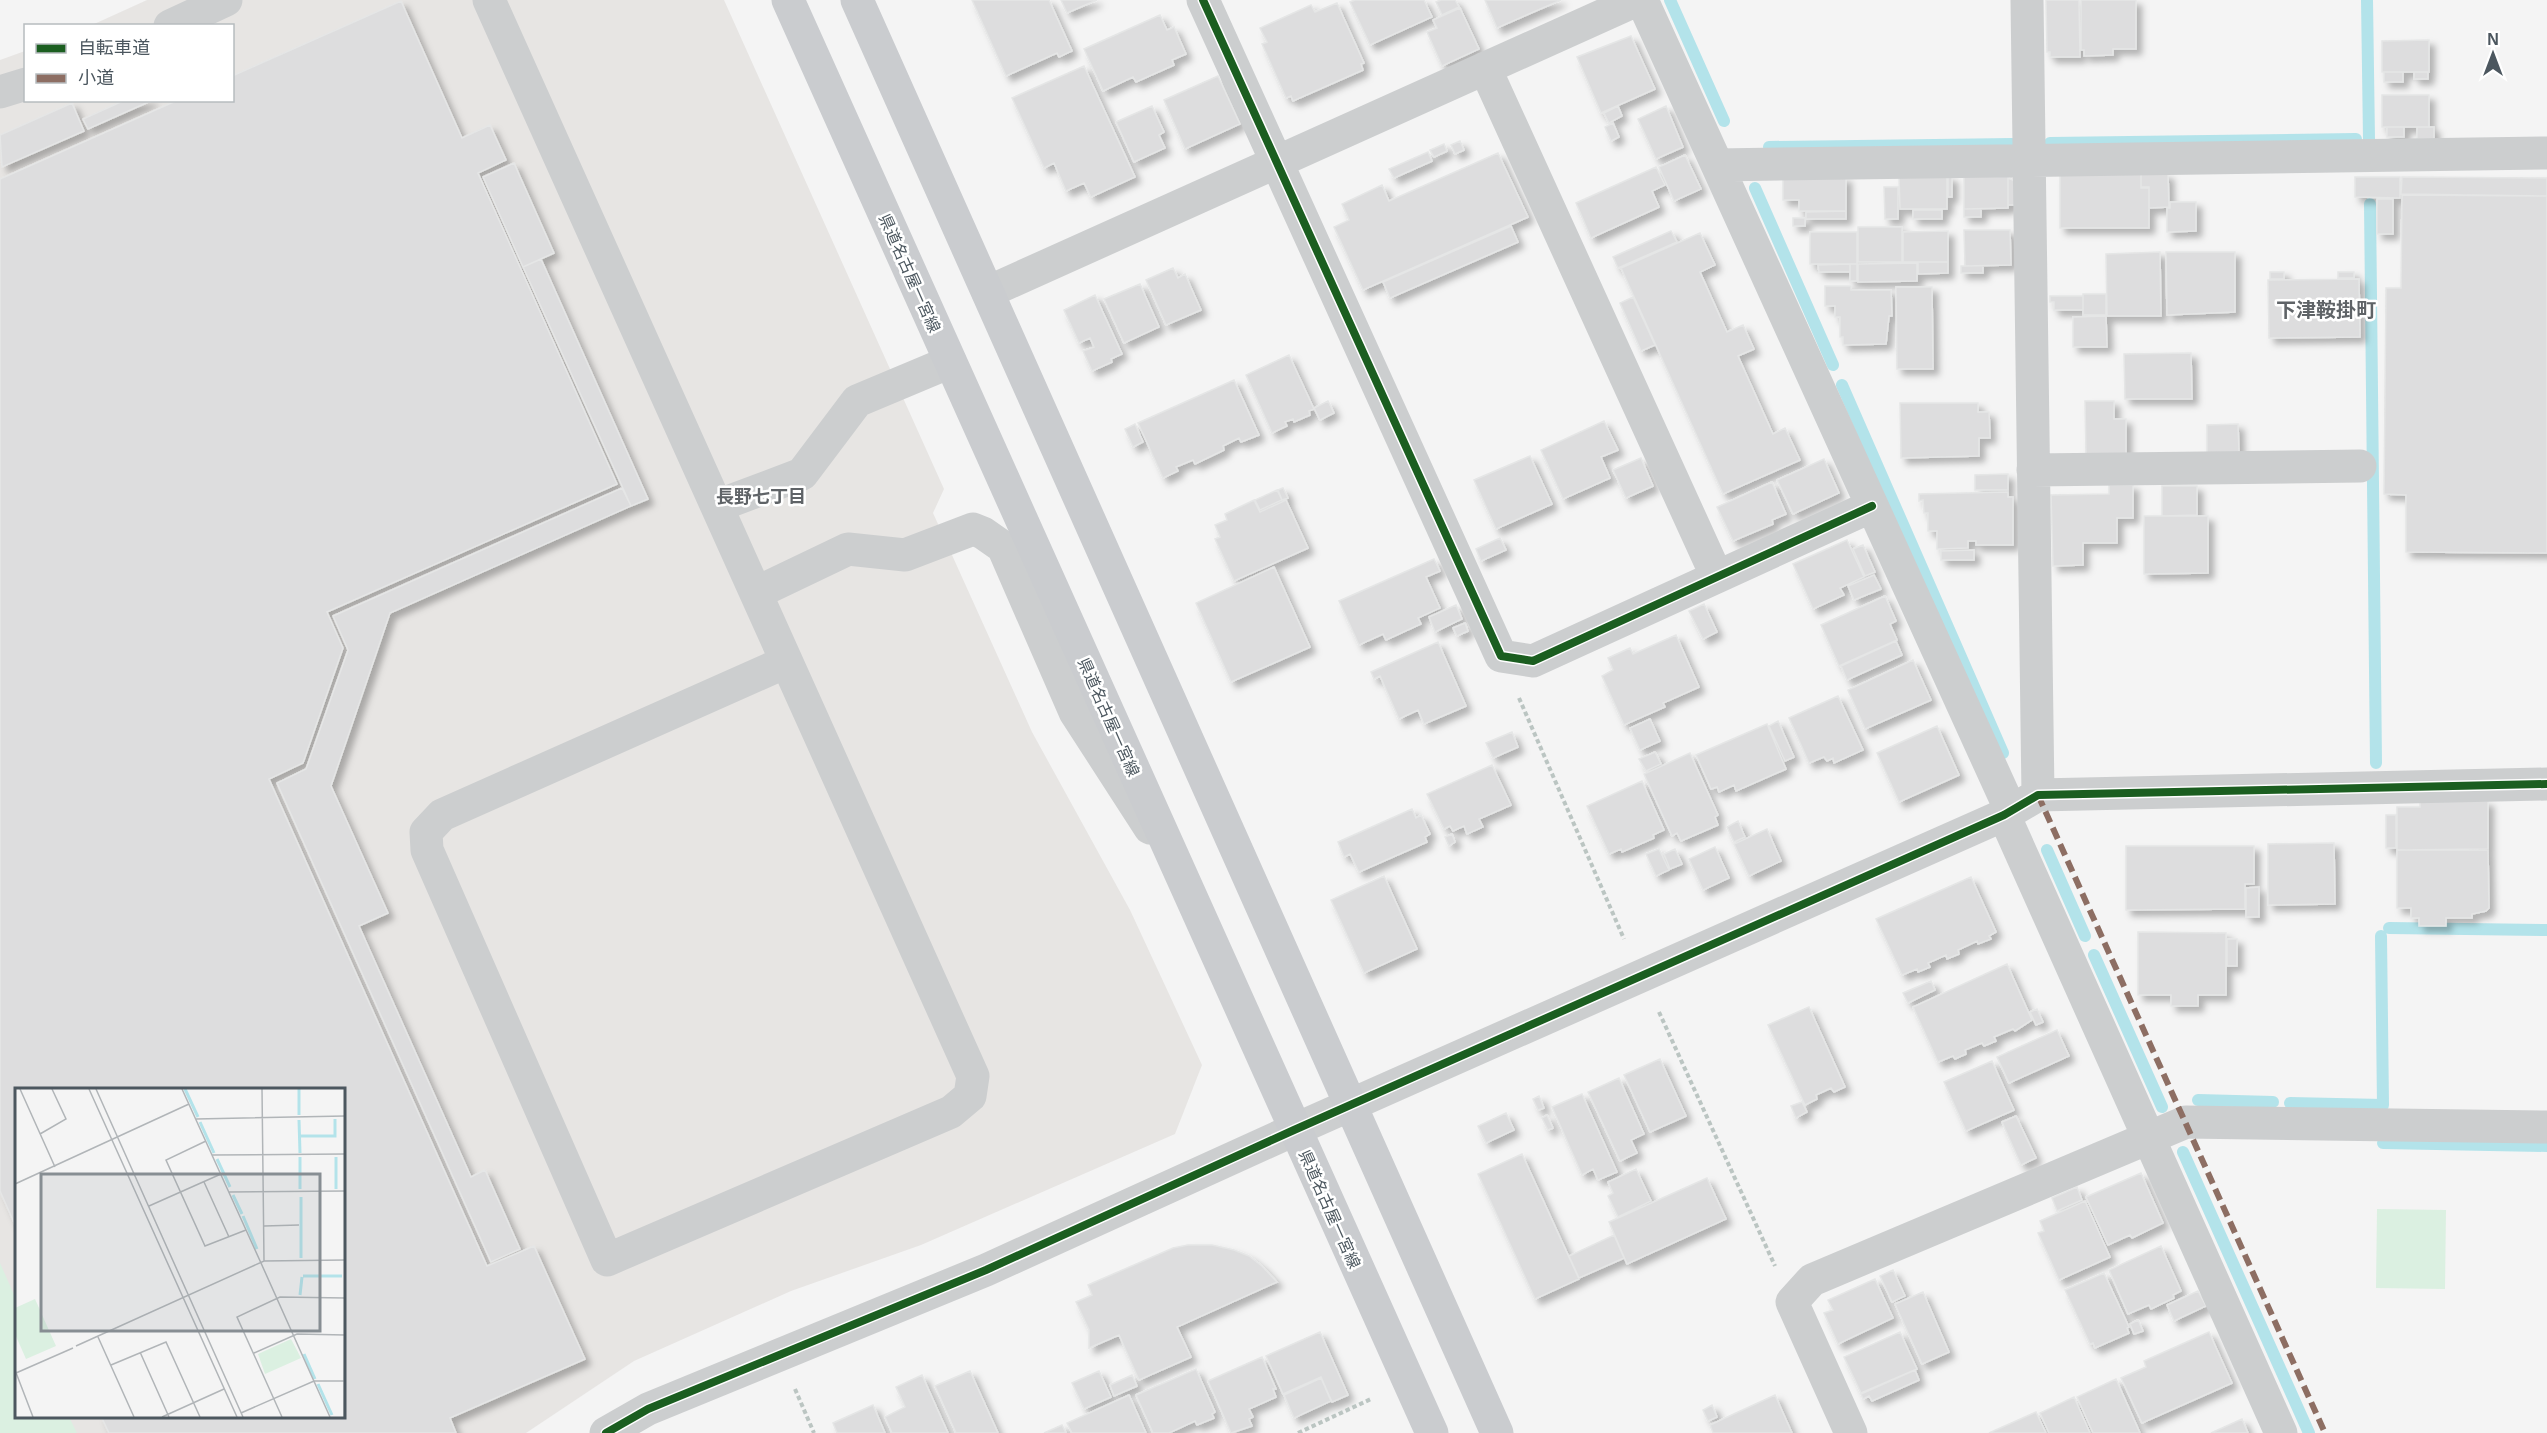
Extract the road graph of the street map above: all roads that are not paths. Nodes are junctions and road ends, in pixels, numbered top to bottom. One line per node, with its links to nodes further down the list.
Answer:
1 (226, 0): 9 (street)
2 (489, 0): 21 (street)
3 (788, 0): 18 (main road, 県道名古屋一宮線)
4 (857, 0): 17 (main road)
5 (1203, 0): 15 (street)
6 (1637, 0): 10 (street)
7 (1642, 0): 16 (street)
8 (2027, 0): 14 (street)
9 (174, 24)
10 (1485, 68): 15 (street); 23 (street)
11 (24, 85): 12 (street)
12 (0, 92)
13 (2547, 153): 14 (street)
14 (2029, 160): 16 (street); 20 (street)
15 (1277, 162): 17 (street); 23 (street)
16 (1717, 165): 22 (street)
17 (988, 292): 29 (main road)
18 (950, 362): 21 (street); 28 (main road, 県道名古屋一宮線)
19 (2360, 466): 20 (street)
20 (2033, 470): 27 (street)
21 (717, 506): 24 (street)
22 (1872, 506): 23 (street); 27 (street)
23 (1717, 577)
24 (756, 593): 25 (street); 28 (street)
25 (786, 662): 25 (street)
26 (2547, 784): 27 (street)
27 (2017, 807): 29 (street); 32 (street)
28 (1181, 878): 31 (main road, 県道名古屋一宮線)
29 (1352, 1106): 31 (street); 35 (main road)
30 (2547, 1127): 32 (street)
31 (1294, 1130): 33 (street); 34 (main road, 県道名古屋一宮線)
32 (2149, 1138): 36 (street); 37 (street)
33 (606, 1433)
34 (1432, 1433)
35 (1497, 1433)
36 (1851, 1433)
37 (2281, 1433)

